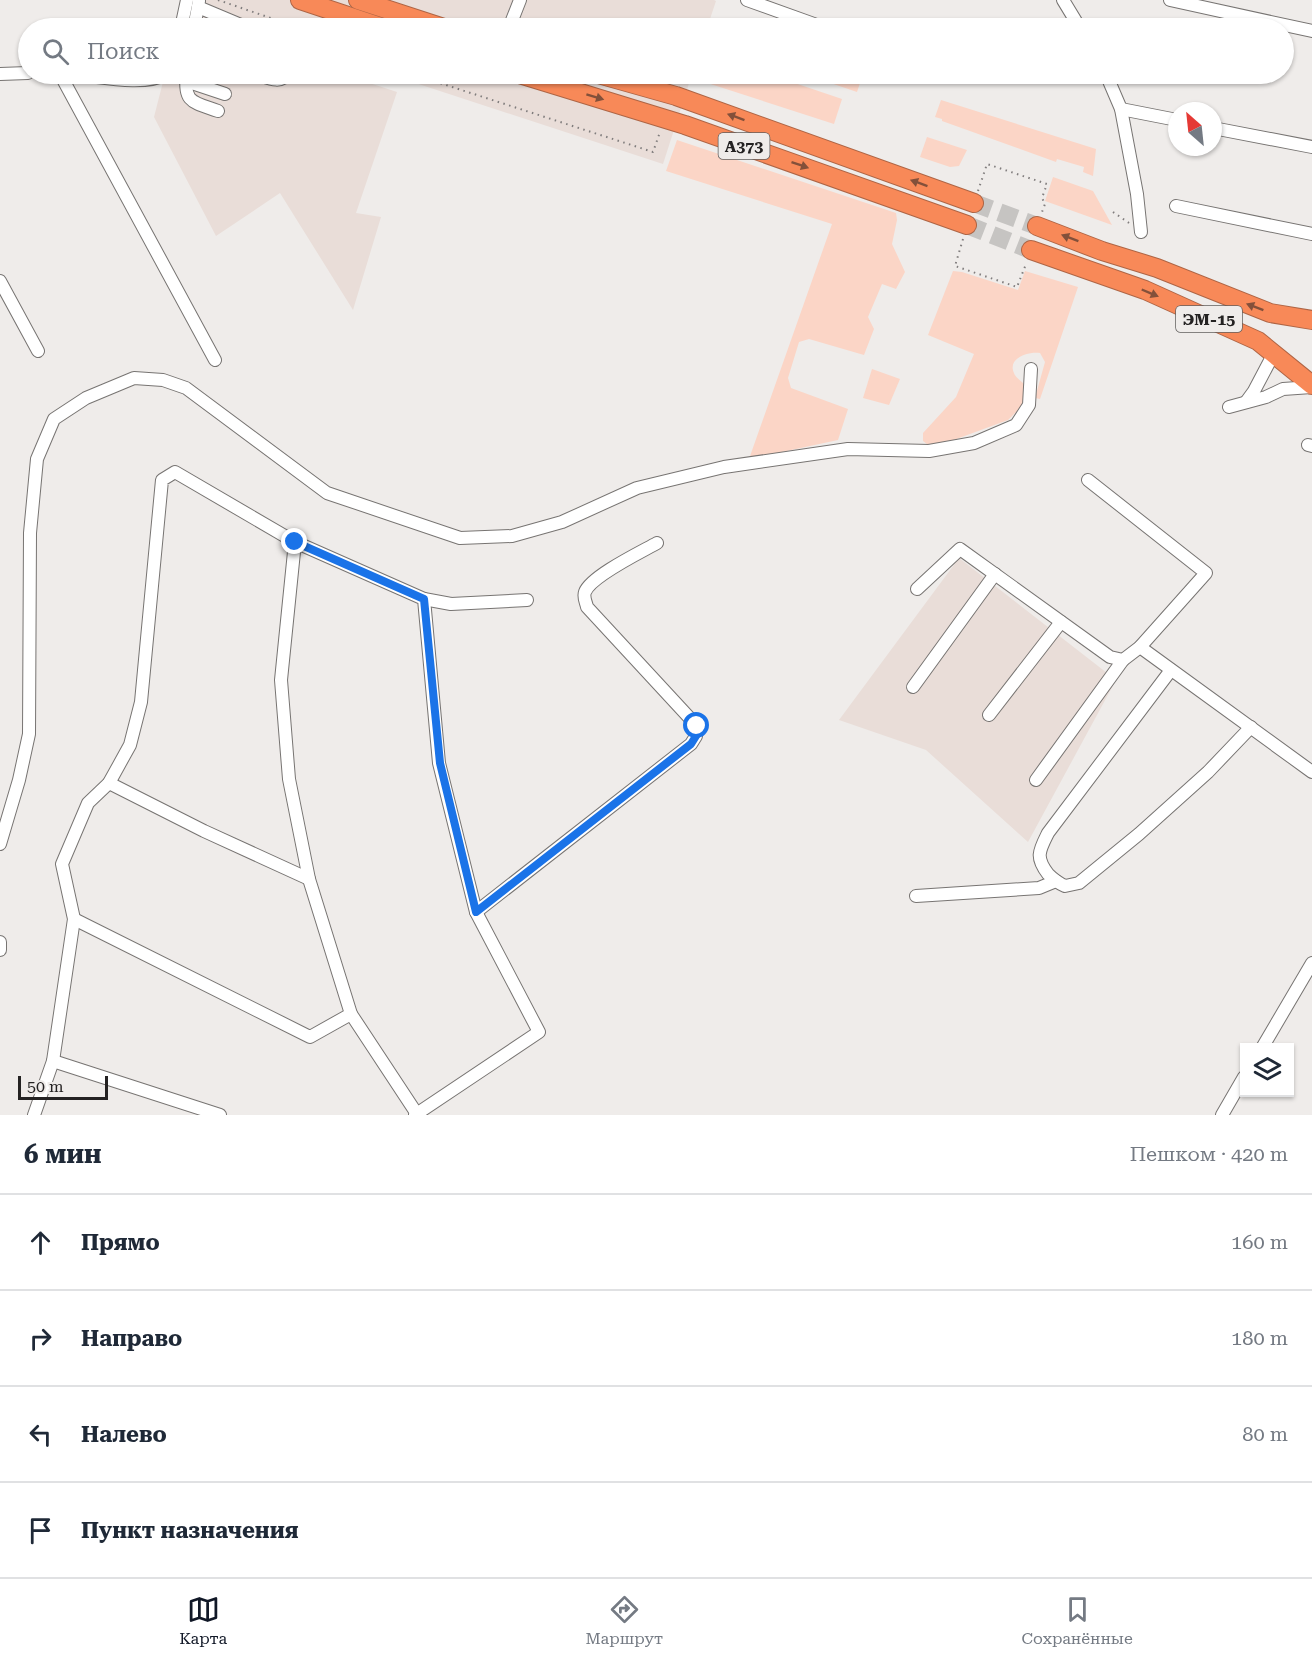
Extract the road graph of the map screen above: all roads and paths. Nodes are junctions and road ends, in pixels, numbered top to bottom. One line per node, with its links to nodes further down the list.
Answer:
1 (187, 0): 10 (street)
2 (218, 0): 12 (path)
3 (300, 0): 13 (highway)
4 (358, 0): 14 (highway)
5 (520, 0): 15 (street)
6 (747, 0): 16 (street)
7 (1063, 0): 17 (street)
8 (1170, 0): 18 (street)
9 (198, 4): 11 (street)
10 (183, 18)
11 (227, 18)
12 (271, 18)
13 (354, 18)
14 (413, 18)
15 (513, 18)
16 (797, 18)
17 (1074, 18)
18 (1252, 18)
19 (1294, 27): 20 (street)
20 (1312, 31)
21 (18, 73): 22 (street)
22 (0, 74)
23 (65, 84): 48 (street)
24 (186, 84): 32 (street)
25 (203, 84): 30 (street)
26 (443, 84): 33 (path)
27 (552, 84): 33 (highway, A373, one-way to 33)
28 (633, 84): 37 (highway, A373, one-way to 28)
29 (1110, 84): 31 (street)
30 (225, 94)
31 (1121, 109): 34 (street); 41 (street)
32 (218, 111)
33 (665, 118): 39 (highway, A373, one-way to 39)
34 (1168, 118)
35 (1222, 130): 36 (street)
36 (1312, 147)
37 (974, 203): 40 (path)
38 (1176, 206): 42 (street)
39 (967, 225): 43 (path)
40 (1037, 226): 45 (highway, ЭМ-15, one-way to 40)
41 (1141, 232)
42 (1312, 234)
43 (1031, 250): 47 (highway, ЭМ-15, one-way to 47)
44 (0, 281): 46 (street)
45 (1312, 320)
46 (38, 351)
47 (1274, 353): 50 (highway, ЭМ-15); 51 (street)
48 (215, 360)
49 (1031, 369): 70 (street)
50 (1312, 386): 51 (street)
51 (1246, 402): 52 (street)
52 (1229, 407)
53 (1088, 480): 61 (street)
54 (295, 542): 58 (street); 69 (street); 71 (street)
55 (657, 543): 74 (street)
56 (995, 574): 57 (street); 60 (street); 64 (street)
57 (917, 589)
58 (424, 599): 59 (street); 74 (street)
59 (527, 600)
60 (1061, 622): 62 (street); 65 (street)
61 (1140, 647): 62 (street); 63 (street)
62 (1123, 660): 68 (street)
63 (1171, 670): 66 (street); 72 (street)
64 (913, 687)
65 (989, 715)
66 (1251, 728): 67 (street); 72 (street)
67 (1312, 772)
68 (1036, 780)
69 (109, 783): 71 (street); 75 (street)
70 (0, 844)
71 (309, 879): 79 (street)
72 (1056, 881): 73 (street)
73 (916, 896)
74 (476, 912): 83 (street)
75 (74, 919): 79 (street); 81 (street)
76 (0, 942): 77 (street)
77 (0, 950)
78 (1312, 963): 80 (street)
79 (351, 1014): 83 (street)
80 (1264, 1043)
81 (53, 1061): 84 (street); 85 (street)
82 (1240, 1085): 86 (street)
83 (416, 1114)
84 (34, 1115)
85 (220, 1115)
86 (1222, 1115)

